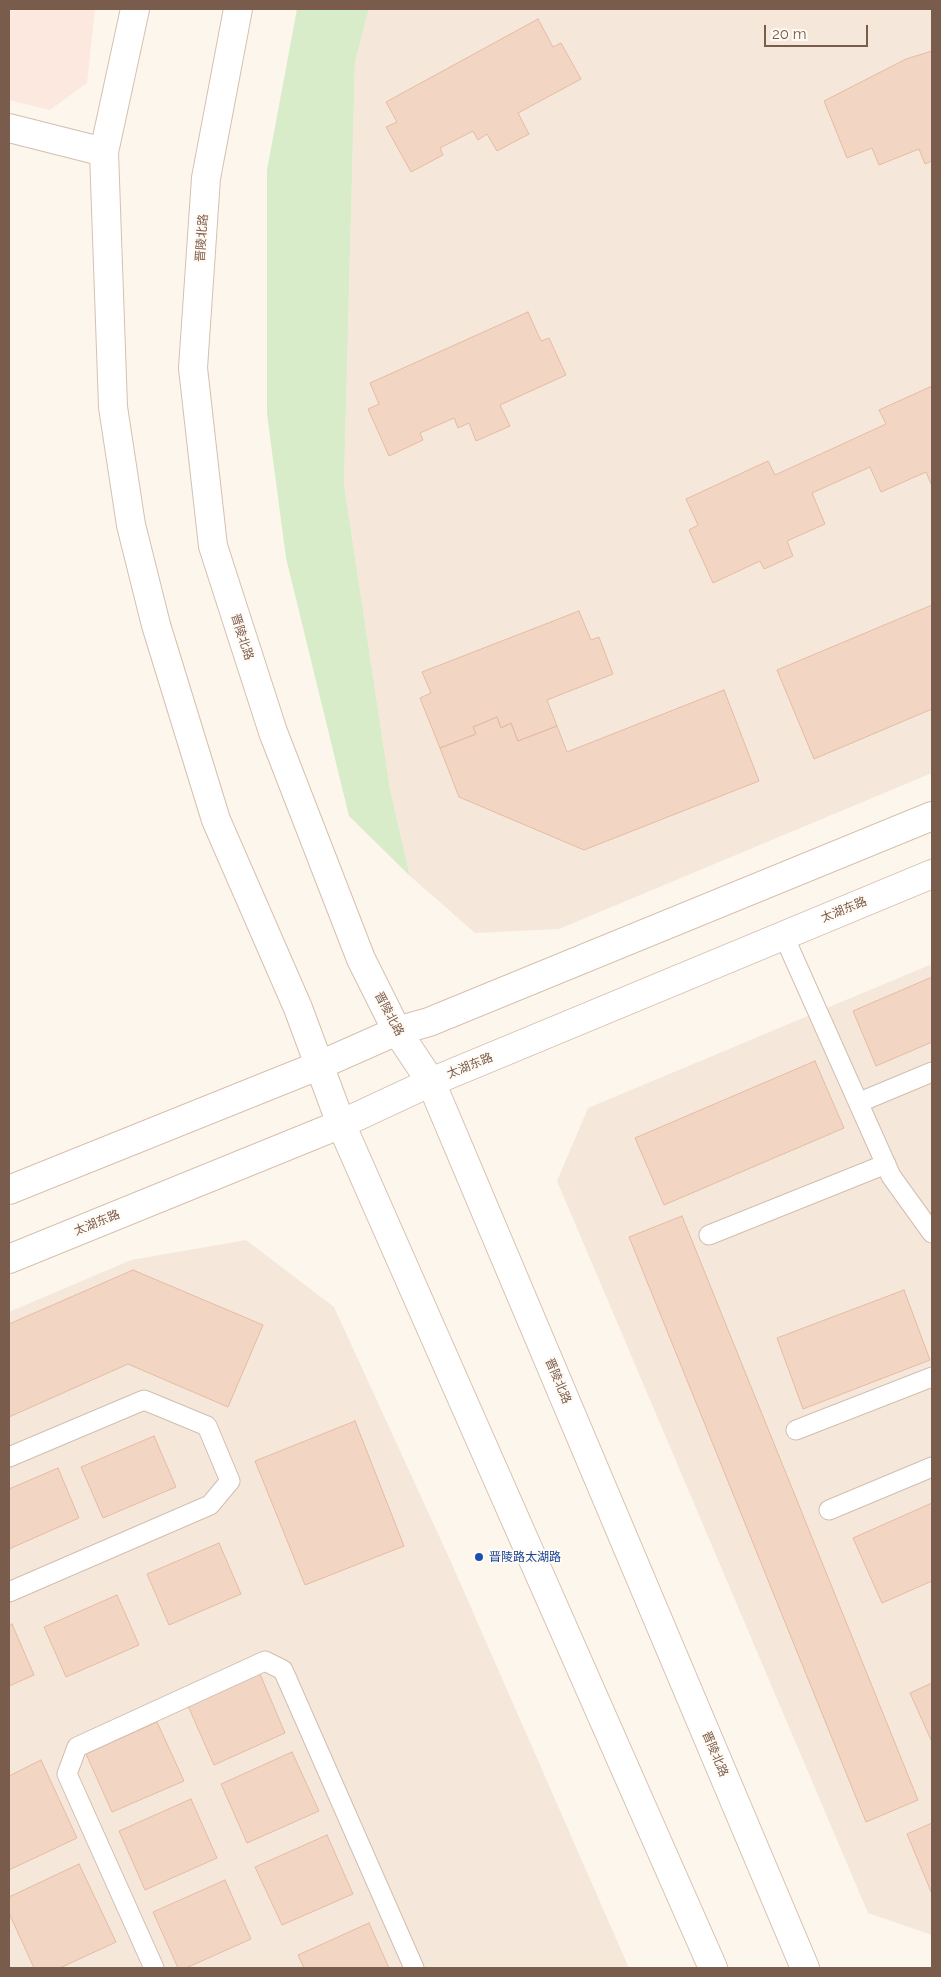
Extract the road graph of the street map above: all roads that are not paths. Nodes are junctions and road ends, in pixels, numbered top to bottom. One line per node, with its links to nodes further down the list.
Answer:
1 (135, 9): 4 (main road)
2 (238, 9): 8 (main road, 晋陵北路)
3 (9, 128): 4 (main road)
4 (104, 152): 9 (main road)
5 (932, 816): 8 (main road)
6 (932, 874): 7 (main road, 太湖东路)
7 (783, 934): 11 (main road, 太湖东路); 12 (lane)
8 (398, 1031): 9 (main road); 11 (main road, 晋陵北路)
9 (320, 1065): 13 (main road); 15 (main road)
10 (932, 1072): 12 (lane)
11 (431, 1082): 13 (main road, 太湖东路); 28 (main road, 晋陵北路)
12 (860, 1102): 14 (lane)
13 (341, 1124): 18 (main road, 太湖东路); 27 (main road)
14 (886, 1164): 16 (lane); 17 (lane)
15 (9, 1190)
16 (932, 1233)
17 (709, 1234)
18 (9, 1259)
19 (932, 1377): 20 (lane)
20 (796, 1430)
21 (9, 1457): 24 (lane)
22 (932, 1468): 23 (lane)
23 (829, 1510)
24 (9, 1592)
25 (154, 1968): 26 (lane)
26 (414, 1968)
27 (714, 1968)
28 (805, 1968)

